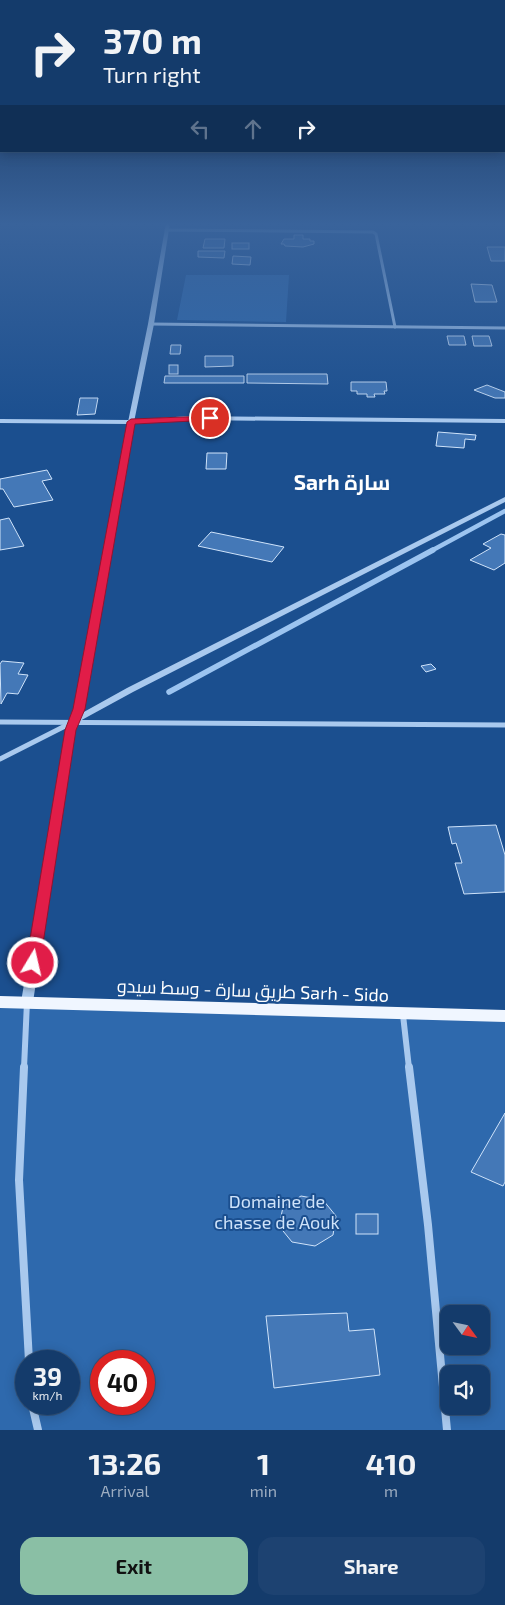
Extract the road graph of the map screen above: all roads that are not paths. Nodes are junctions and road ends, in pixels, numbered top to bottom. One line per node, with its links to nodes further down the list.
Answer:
1 (157, 290): 3 (street)
2 (387, 290): 4 (street)
3 (151, 324): 4 (street); 8 (street)
4 (395, 327): 5 (street)
5 (505, 328)
6 (0, 420): 8 (street)
7 (505, 421): 8 (street)
8 (131, 422): 10 (street)
9 (505, 500): 10 (street)
10 (74, 721): 11 (street); 12 (street); 13 (street); 15 (street)
11 (0, 722)
12 (505, 725)
13 (0, 759)
14 (0, 1002): 15 (main road, طريق سارة - وسط سيدو Sarh - Sido)
15 (27, 1002): 16 (main road, طريق سارة - وسط سيدو Sarh - Sido); 18 (street)
16 (403, 1015): 17 (main road, طريق سارة - وسط سيدو Sarh - Sido); 21 (street)
17 (505, 1016)
18 (28, 1350)
19 (35, 1415): 20 (street)
20 (38, 1430)
21 (447, 1430)

